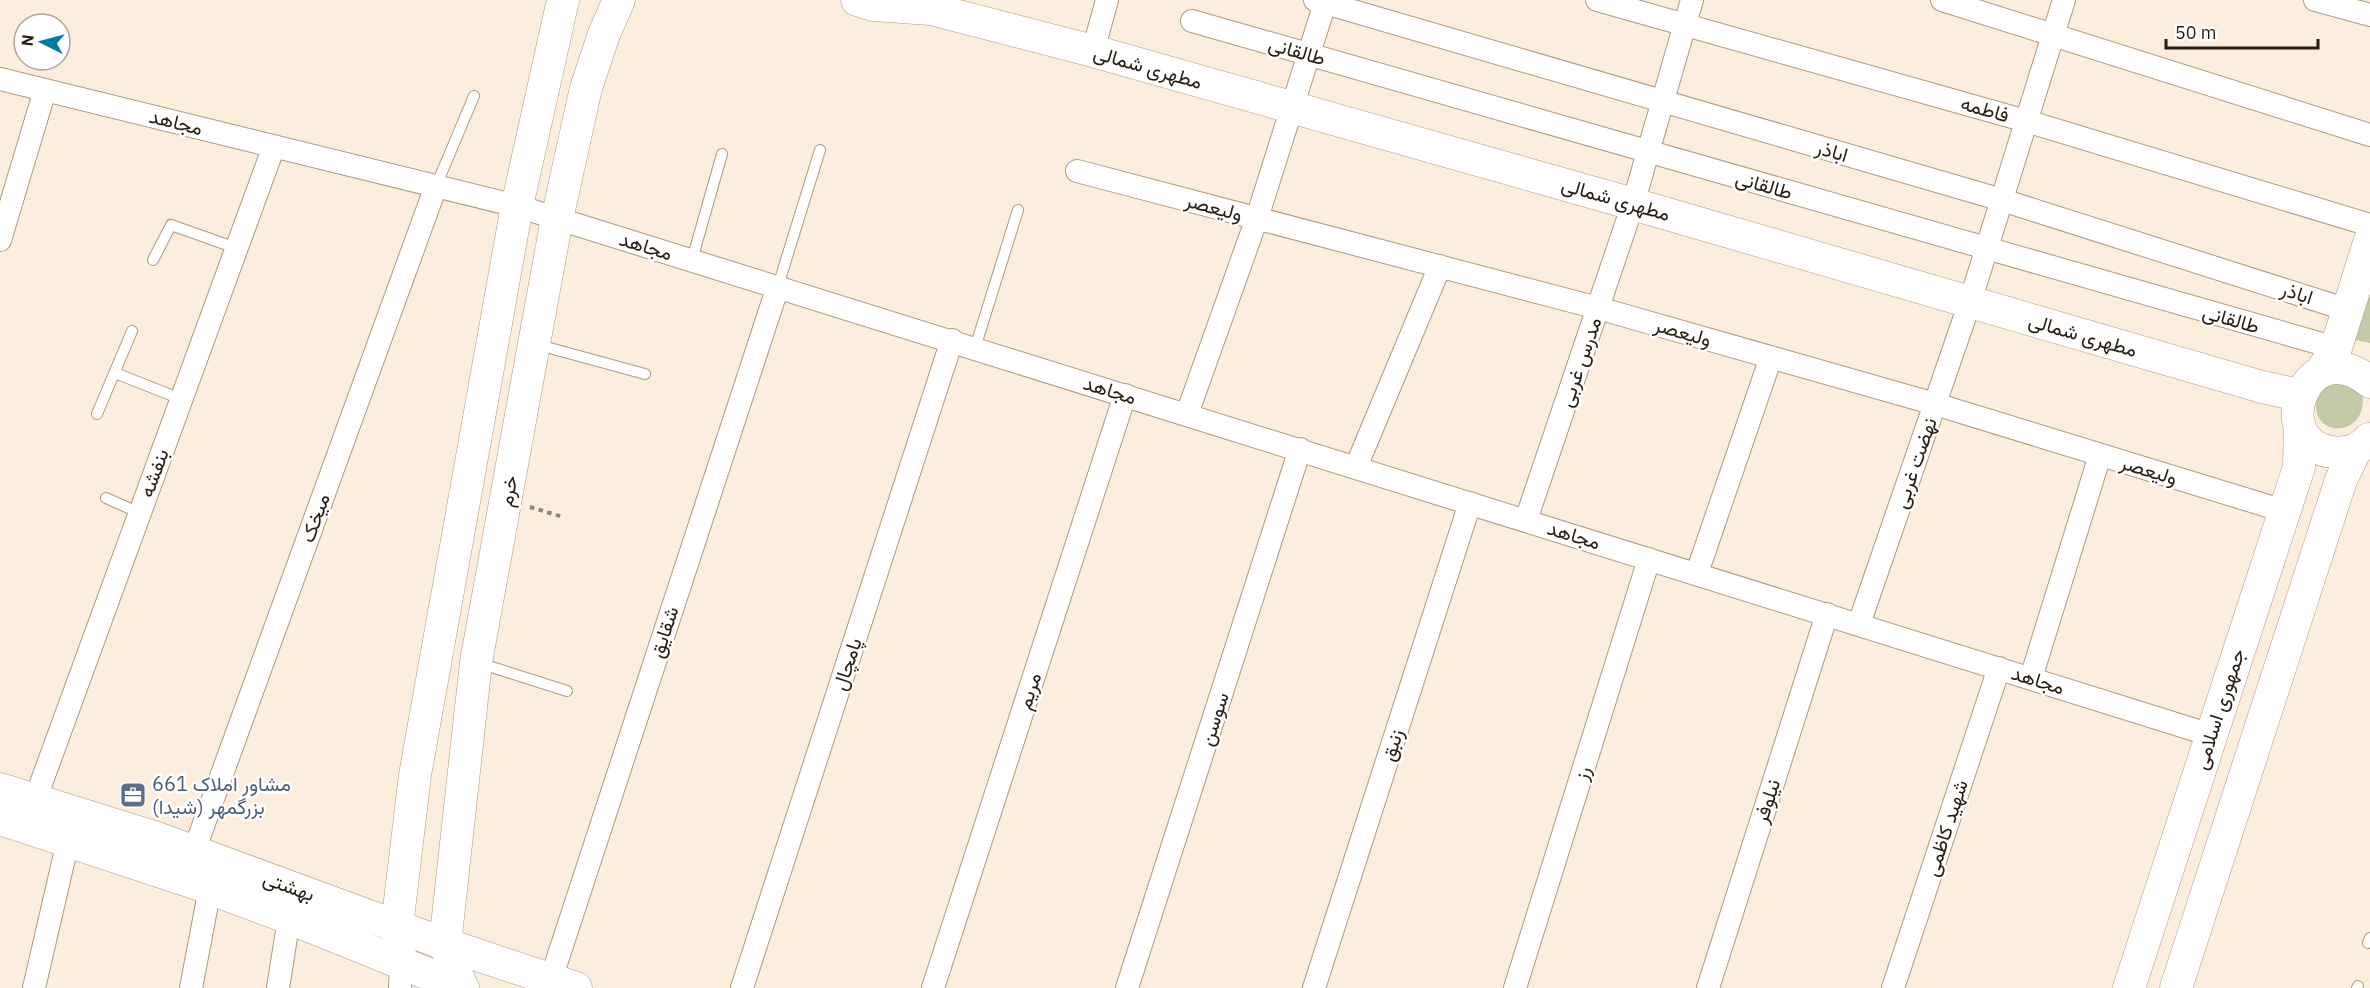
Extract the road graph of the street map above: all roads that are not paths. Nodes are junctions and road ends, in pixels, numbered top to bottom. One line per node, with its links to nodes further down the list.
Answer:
1 (563, 0): 33 (street)
2 (619, 0): 36 (street, خرم)
3 (857, 0): 11 (street, مطهری شمالی)
4 (1107, 0): 16 (street)
5 (1598, 0): 14 (street, فاطمه)
6 (1692, 0): 14 (street, مدرس غربی)
7 (1942, 0): 15 (street)
8 (2064, 0): 15 (street, نهضت غربی)
9 (2315, 0): 12 (street)
10 (1322, 1): 17 (street); 21 (street, اباذر)
11 (926, 3): 16 (street, مطهری شمالی)
12 (2370, 15)
13 (1192, 21): 17 (street, طالقانی)
14 (1685, 24): 21 (street, مدرس غربی); 23 (street, فاطمه)
15 (2053, 33): 23 (street, نهضت غربی); 24 (street)
16 (1093, 51): 22 (street, مطهری شمالی)
17 (1310, 55): 22 (street); 27 (street, طالقانی)
18 (0, 79): 19 (street, مجاهد)
19 (45, 90): 25 (street, مجاهد); 38 (street)
20 (474, 96): 30 (lane)
21 (1663, 102): 27 (street, مدرس غربی); 31 (street, اباذر)
22 (1294, 108): 32 (street, مطهری شمالی); 35 (street)
23 (2026, 121): 31 (street, نهضت غربی); 37 (street, فاطمه)
24 (2370, 135)
25 (274, 146): 30 (street, مجاهد); 40 (street, بنفشه)
26 (820, 150): 45 (lane)
27 (1648, 152): 32 (street, مدرس غربی); 41 (street, طالقانی)
28 (723, 154): 43 (lane)
29 (1077, 171): 35 (street, ولیعصر)
30 (436, 186): 33 (street, مجاهد); 87 (street, میخک)
31 (2002, 200): 41 (street, نهضت غربی); 48 (street, اباذر)
32 (1633, 204): 46 (street, مطهری شمالی); 47 (street, مدرس غربی)
33 (517, 206): 36 (street, مجاهد); 92 (street)
34 (1018, 210): 52 (lane)
35 (1257, 218): 44 (street, ولیعصر); 63 (street)
36 (557, 219): 43 (street, مجاهد); 51 (street, خرم)
37 (2370, 225)
38 (0, 240)
39 (2370, 240): 48 (street)
40 (236, 248): 42 (lane); 60 (street, بنفشه)
41 (1986, 249): 46 (street, نهضت غربی); 54 (street, طالقانی)
42 (153, 260)
43 (692, 260): 45 (street, مجاهد)
44 (1440, 266): 47 (street, ولیعصر); 68 (street)
45 (777, 286): 50 (street, مجاهد); 95 (street, شقایق)
46 (1970, 302): 59 (street, مطهری شمالی); 61 (street, نهضت غربی)
47 (1598, 308): 53 (street, ولیعصر); 73 (street, مدرس غربی)
48 (2348, 310): 54 (street)
49 (132, 331): 55 (lane)
50 (952, 340): 52 (street, مجاهد); 100 (street, پامچال)
51 (534, 344): 56 (lane); 78 (street, خرم)
52 (975, 348): 58 (street, مجاهد)
53 (1771, 357): 61 (street, ولیعصر); 75 (street)
54 (2329, 360): 57 (street); 59 (street)
55 (115, 373): 60 (lane); 62 (lane)
56 (645, 374)
57 (2370, 382)
58 (1125, 394): 63 (street, مجاهد); 101 (street, مریم)
59 (2299, 395): 64 (street, جمهوری اسلامی)
60 (181, 399): 72 (street, بنفشه)
61 (1935, 404): 67 (street, ولیعصر); 77 (street, نهضت غربی)
62 (97, 414)
63 (1187, 414): 66 (street, مجاهد)
64 (2300, 428): 65 (street); 71 (street, جمهوری اسلامی)
65 (2363, 444): 91 (street)
66 (1300, 449): 68 (street, مجاهد); 102 (street, سوسن)
67 (2100, 455): 71 (street, ولیعصر); 80 (street)
68 (1356, 467): 70 (street, مجاهد)
69 (106, 498): 72 (lane)
70 (1470, 502): 73 (street, مجاهد); 103 (street, زنبق)
71 (2284, 511): 82 (street, جمهوری اسلامی)
72 (140, 513): 84 (street, بنفشه)
73 (1526, 520): 74 (street, مجاهد)
74 (1649, 559): 75 (street, مجاهد); 104 (street, رز)
75 (1697, 573): 76 (street, مجاهد)
76 (1827, 614): 77 (street, مجاهد); 105 (street, نیلوفر)
77 (1859, 624): 79 (street, مجاهد)
78 (476, 662): 81 (lane); 93 (street, خرم)
79 (1999, 668): 80 (street, مجاهد); 106 (street, شهید کاظمی)
80 (2031, 678): 82 (street, مجاهد)
81 (567, 691)
82 (2211, 735): 89 (street, جمهوری اسلامی)
83 (0, 789): 84 (street, بهشتی)
84 (35, 800): 87 (street, بهشتی)
85 (0, 819): 86 (street, بهشتی)
86 (68, 841): 88 (street, بهشتی); 96 (street)
87 (194, 851): 92 (street, بهشتی)
88 (210, 888): 90 (street, بهشتی); 97 (street)
89 (2154, 908): 91 (street); 107 (street, جمهوری اسلامی)
90 (290, 918): 94 (street, بهشتی); 98 (street)
91 (2198, 923): 108 (street)
92 (397, 926): 93 (street, بهشتی); 94 (street)
93 (446, 944): 95 (street, بهشتی); 99 (street, خرم)
94 (400, 976): 99 (street, بهشتی)
95 (564, 983)
96 (34, 988)
97 (191, 988)
98 (278, 988)
99 (462, 988)
100 (742, 988)
101 (933, 988)
102 (1127, 988)
103 (1314, 988)
104 (1515, 988)
105 (1708, 988)
106 (1893, 988)
107 (2129, 988)
108 (2176, 988)

